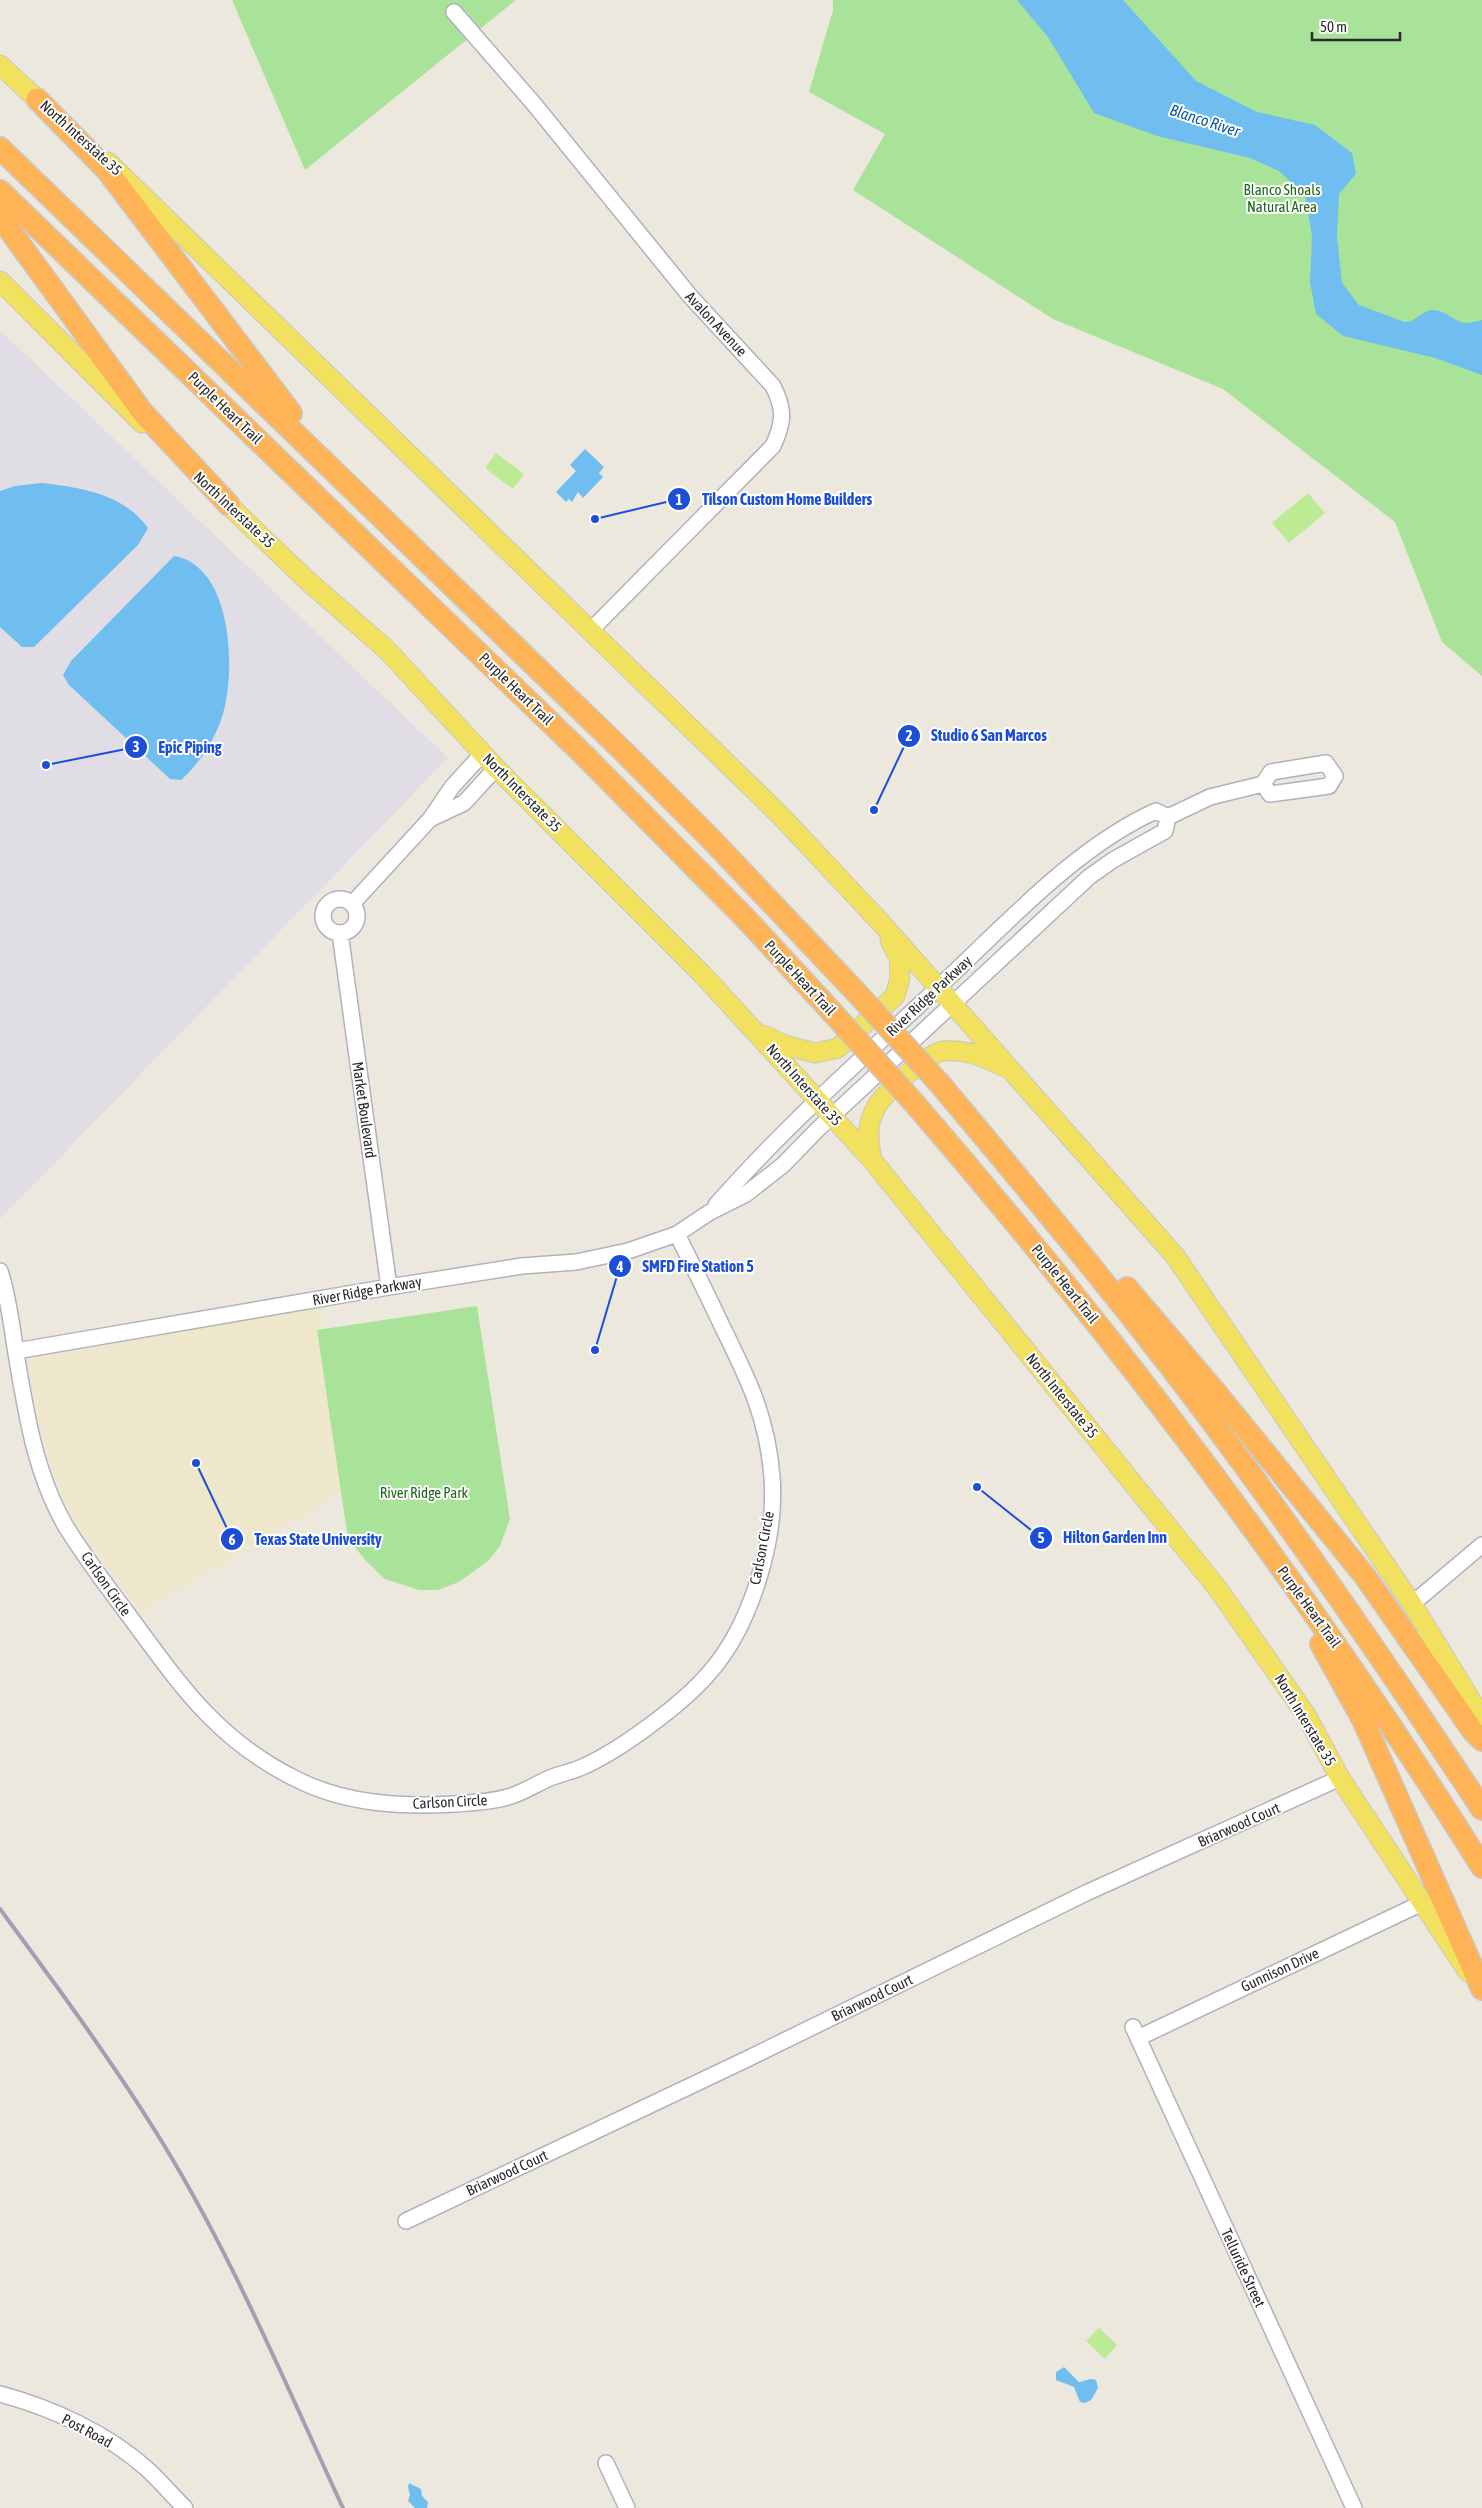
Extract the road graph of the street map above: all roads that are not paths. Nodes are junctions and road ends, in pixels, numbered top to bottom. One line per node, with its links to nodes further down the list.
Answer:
1 (454, 12): 10 (street, Avalon Avenue)
2 (0, 65): 3 (main road, North Interstate 35)
3 (37, 99): 8 (highway); 10 (main road, North Interstate 35)
4 (0, 148): 8 (highway, Purple Heart Trail)
5 (0, 191): 33 (highway, Purple Heart Trail, bridge)
6 (0, 217): 9 (highway)
7 (0, 281): 9 (main road, North Interstate 35)
8 (338, 474): 23 (highway, Purple Heart Trail, bridge)
9 (229, 505): 11 (main road, North Interstate 35)
10 (590, 631): 17 (main road, North Interstate 35)
11 (483, 753): 12 (main road, North Interstate 35); 15 (street)
12 (496, 768): 15 (street); 21 (main road, North Interstate 35)
13 (1263, 784): 14 (street, River Ridge Parkway)
14 (1168, 817): 19 (street, River Ridge Parkway); 20 (street, River Ridge Parkway)
15 (431, 818): 16 (street)
16 (352, 904): 18 (street); 18 (street)
17 (883, 925): 19 (main road, North Interstate 35); 21 (main road)
18 (340, 933): 30 (street, Market Boulevard)
19 (938, 988): 20 (main road, North Interstate 35); 24 (street, River Ridge Parkway)
20 (952, 1004): 22 (main road, North Interstate 35); 25 (street, River Ridge Parkway)
21 (757, 1033): 24 (main road, North Interstate 35)
22 (1008, 1068): 26 (main road); 34 (main road, North Interstate 35)
23 (940, 1084): 36 (highway); 38 (highway, Purple Heart Trail)
24 (818, 1100): 25 (main road, North Interstate 35); 27 (street, River Ridge Parkway)
25 (832, 1117): 26 (main road, North Interstate 35); 27 (street, River Ridge Parkway)
26 (872, 1160): 37 (main road, North Interstate 35)
27 (710, 1212): 28 (street, River Ridge Parkway)
28 (677, 1234): 30 (street, River Ridge Parkway); 31 (street, Carlson Circle)
29 (0, 1271): 31 (street, Carlson Circle)
30 (389, 1287): 31 (street, River Ridge Parkway)
31 (16, 1351)
32 (1482, 1545): 34 (street)
33 (1270, 1552): 39 (highway, Purple Heart Trail); 41 (highway)
34 (1412, 1604): 35 (main road, North Interstate 35)
35 (1482, 1718)
36 (1482, 1740)
37 (1340, 1778): 40 (main road, North Interstate 35); 44 (street, Briarwood Court)
38 (1482, 1809)
39 (1482, 1867)
40 (1422, 1903): 42 (main road, North Interstate 35); 43 (street, Gunnison Drive)
41 (1482, 1989)
42 (1482, 1994)
43 (1135, 2032): 49 (street, Telluride Street)
44 (406, 2221)
45 (0, 2394): 47 (street, Post Road)
46 (606, 2463): 48 (street)
47 (184, 2508)
48 (627, 2508)
49 (1354, 2508)

